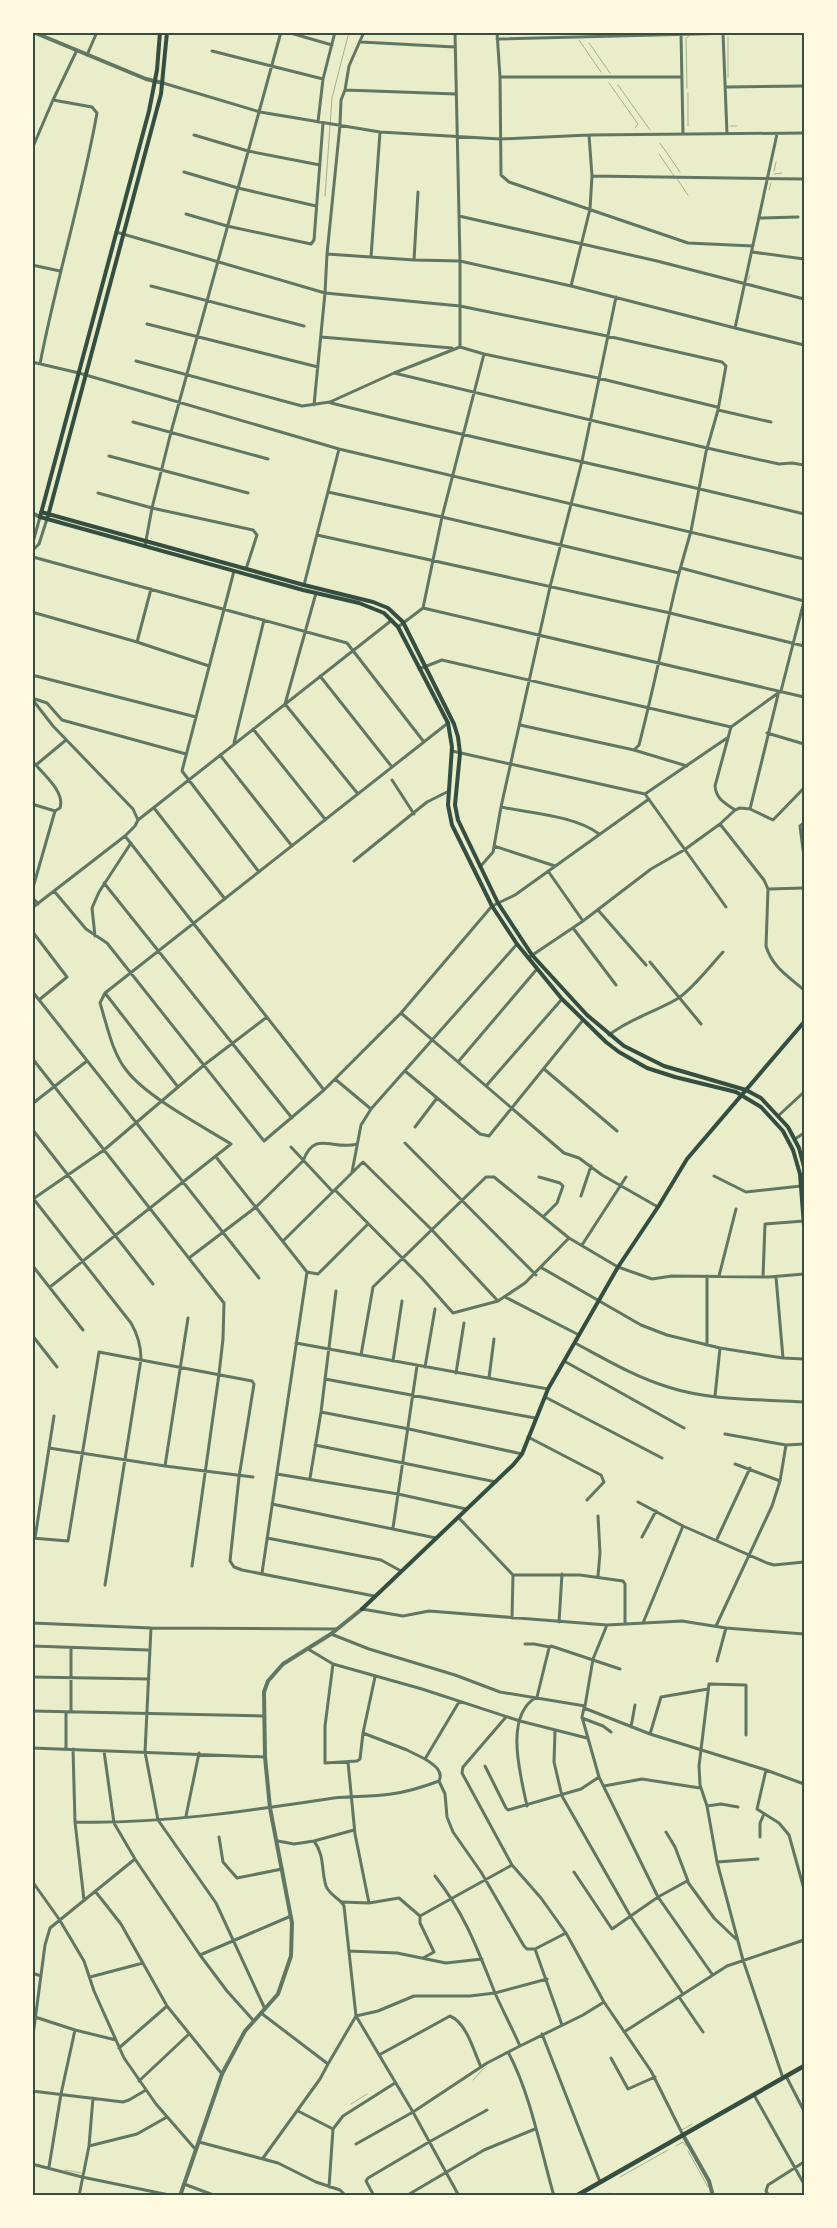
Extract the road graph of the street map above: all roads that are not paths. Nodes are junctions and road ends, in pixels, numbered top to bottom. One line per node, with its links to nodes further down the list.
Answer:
1 (33, 32): 18 (street)
2 (97, 32): 20 (street)
3 (160, 32): 25 (main road)
4 (167, 32): 26 (main road)
5 (282, 32): 21 (street)
6 (287, 32): 16 (street)
7 (335, 32): 16 (street)
8 (364, 32): 15 (street)
9 (454, 32): 17 (street)
10 (497, 32): 14 (street)
11 (778, 32): 13 (street)
12 (681, 33): 13 (street); 14 (street); 23 (street)
13 (723, 33): 28 (street)
14 (497, 39): 22 (street)
15 (361, 42): 17 (street); 29 (street)
16 (332, 45): 24 (street)
17 (455, 47): 30 (street)
18 (77, 50): 20 (street); 31 (street)
19 (212, 51): 21 (street)
20 (88, 55): 25 (street)
21 (272, 66): 24 (street); 32 (street)
22 (500, 76): 23 (street); 46 (street)
23 (681, 77): 40 (street)
24 (323, 79): 33 (street)
25 (156, 82): 26 (street); 36 (main road)
26 (163, 83): 32 (street); 37 (main road)
27 (804, 86): 28 (street)
28 (726, 87): 41 (street)
29 (345, 90): 30 (street); 35 (street)
30 (456, 94): 45 (street)
31 (53, 100): 47 (street); 75 (street)
32 (260, 112): 33 (street); 48 (street)
33 (318, 122): 34 (street)
34 (323, 122): 35 (street); 49 (street)
35 (339, 125): 38 (street); 68 (street)
36 (145, 128): 37 (main road); 63 (main road)
37 (152, 129): 64 (main road)
38 (380, 132): 45 (street); 69 (street)
39 (804, 133): 42 (street)
40 (683, 134): 41 (street); 44 (street)
41 (727, 134): 42 (street)
42 (777, 134): 53 (street)
43 (194, 135): 48 (street)
44 (589, 135): 46 (street); 51 (street)
45 (457, 136): 46 (street); 59 (street)
46 (500, 139): 57 (street)
47 (32, 149)
48 (248, 151): 49 (street); 54 (street)
49 (320, 165): 56 (street)
50 (184, 172): 54 (street)
51 (592, 176): 53 (street); 57 (street)
52 (804, 179): 53 (street)
53 (769, 180): 61 (street)
54 (238, 188): 56 (street); 62 (street)
55 (418, 192): 71 (street)
56 (316, 206): 62 (street)
57 (590, 209): 65 (street); 66 (street)
58 (186, 214): 62 (street)
59 (458, 216): 65 (street); 72 (street)
60 (798, 216): 61 (street)
61 (760, 218): 66 (street)
62 (228, 226): 73 (street)
63 (116, 232): 64 (street); 98 (main road)
64 (124, 234): 73 (street); 100 (main road)
65 (580, 243): 76 (street); 78 (street)
66 (753, 246): 67 (street)
67 (752, 252): 70 (street); 76 (street)
68 (326, 254): 69 (street); 79 (street)
69 (371, 257): 71 (street)
70 (804, 259)
71 (414, 260): 72 (street)
72 (460, 261): 78 (street); 83 (street)
73 (219, 262): 79 (street); 82 (street)
74 (32, 265): 75 (street)
75 (60, 271): 96 (street)
76 (745, 284): 81 (street); 86 (street)
77 (151, 286): 82 (street)
78 (571, 286): 80 (street)
79 (325, 293): 83 (street); 88 (street)
80 (616, 297): 86 (street); 87 (street)
81 (804, 299)
82 (208, 300): 85 (street); 89 (street)
83 (460, 306): 87 (street); 91 (street)
84 (147, 324): 89 (street)
85 (304, 326)
86 (735, 328): 90 (street)
87 (607, 336): 102 (street); 107 (street)
88 (321, 337): 92 (street); 97 (street)
89 (197, 338): 97 (street); 101 (street)
90 (804, 345)
91 (460, 346): 92 (street); 93 (street)
92 (455, 349): 99 (street)
93 (484, 354): 102 (street); 103 (street)
94 (136, 361): 101 (street)
95 (32, 362): 96 (street)
96 (40, 364): 98 (street)
97 (318, 367): 106 (street)
98 (79, 373): 100 (street); 127 (main road)
99 (394, 373): 103 (street); 104 (street)
100 (86, 376): 105 (street); 129 (main road)
101 (188, 376): 105 (street); 106 (street)
102 (598, 378): 107 (street); 108 (street)
103 (475, 392): 108 (street); 112 (street)
104 (330, 402): 106 (street); 112 (street)
105 (179, 404): 111 (street); 114 (street)
106 (314, 405)
107 (718, 408): 110 (street); 113 (street)
108 (590, 421): 113 (street); 117 (street)
109 (133, 422): 111 (street)
110 (771, 422)
111 (171, 432): 116 (street); 119 (street)
112 (462, 435): 117 (street); 120 (street)
113 (707, 448): 118 (street); 121 (street)
114 (339, 450): 120 (street); 122 (street)
115 (109, 456): 119 (street)
116 (268, 459)
117 (582, 461): 121 (street); 125 (street)
118 (804, 465)
119 (162, 470): 124 (street); 126 (street)
120 (452, 478): 125 (street); 130 (street)
121 (699, 488): 128 (street); 131 (street)
122 (328, 492): 130 (street); 132 (street)
123 (98, 493): 126 (street)
124 (248, 493)
125 (570, 505): 131 (street); 134 (street)
126 (152, 508): 133 (street); 140 (street)
127 (37, 514): 129 (main road); 135 (street)
128 (804, 514)
129 (48, 516): 133 (main road); 135 (street)
130 (442, 517): 134 (street); 136 (street)
131 (691, 531): 137 (street); 138 (street)
132 (317, 535): 136 (street); 142 (street)
133 (145, 544): 139 (main road)
134 (560, 546): 141 (street); 143 (street)
135 (33, 554): 144 (street)
136 (432, 559): 143 (street); 147 (street)
137 (804, 559)
138 (681, 568): 141 (street); 146 (street)
139 (235, 569): 140 (main road); 145 (main road); 148 (street)
140 (246, 569): 142 (main road)
141 (680, 573): 150 (street)
142 (304, 585): 153 (main road)
143 (550, 587): 150 (street); 156 (street)
144 (151, 589): 148 (street); 157 (street)
145 (316, 593): 152 (main road); 155 (street)
146 (804, 600): 158 (street)
147 (423, 608): 153 (street); 156 (street)
148 (224, 609): 151 (street); 162 (street)
149 (32, 612): 157 (street)
150 (670, 612): 158 (street); 161 (street)
151 (264, 620): 155 (street); 183 (street)
152 (392, 620): 154 (main road); 160 (street)
153 (403, 622): 154 (street); 163 (main road)
154 (398, 627): 164 (main road)
155 (306, 631): 160 (street); 172 (street)
156 (540, 634): 161 (street); 167 (street)
157 (137, 642): 162 (street)
158 (793, 643): 159 (street); 168 (street)
159 (804, 646)
160 (353, 650): 166 (street); 182 (street)
161 (657, 663): 168 (street); 173 (street)
162 (209, 666): 174 (street)
163 (425, 666): 164 (street); 167 (street); 187 (main road)
164 (419, 669): 175 (main road)
165 (32, 675): 174 (street)
166 (320, 676): 172 (street); 194 (street)
167 (530, 680): 173 (street); 176 (street)
168 (781, 691): 169 (street); 170 (street)
169 (778, 695): 177 (street); 179 (street)
170 (804, 696)
171 (32, 698): 181 (street); 188 (street)
172 (285, 704): 178 (street); 199 (street)
173 (648, 708): 177 (street); 185 (street)
174 (196, 717): 188 (street)
175 (448, 723): 182 (street); 186 (main road)
176 (520, 725): 185 (street); 191 (street)
177 (731, 727): 180 (street)
178 (253, 729): 183 (street); 209 (street)
179 (768, 733): 184 (street); 205 (street)
180 (728, 737): 193 (street); 206 (street)
181 (66, 740): 192 (street); 210 (street)
182 (424, 742): 194 (street)
183 (234, 744): 189 (street)
184 (804, 744)
185 (634, 750): 193 (street)
186 (452, 751): 187 (street); 198 (main road)
187 (460, 753): 191 (street); 222 (main road)
188 (186, 754): 195 (street)
189 (220, 755): 195 (street); 216 (street)
190 (32, 762): 192 (street)
191 (511, 764): 200 (street); 203 (street)
192 (36, 765): 207 (street)
193 (687, 766): 200 (street)
194 (392, 767): 199 (street)
195 (189, 780): 204 (street); 224 (street)
196 (392, 780): 208 (street)
197 (804, 788): 205 (street)
198 (447, 792): 208 (street); 234 (main road)
199 (358, 794): 209 (street)
200 (646, 794): 201 (street)
201 (649, 799): 213 (street); 218 (street)
202 (32, 804): 207 (street)
203 (501, 807): 213 (street); 217 (street)
204 (154, 808): 210 (street); 231 (street)
205 (750, 809): 206 (street)
206 (735, 810): 212 (street)
207 (55, 811): 228 (street)
208 (414, 814): 220 (street)
209 (325, 819): 216 (street)
210 (138, 820): 214 (street)
211 (804, 822): 219 (street)
212 (720, 824): 218 (street); 227 (street)
213 (599, 834): 221 (street)
214 (125, 836): 215 (street); 229 (street)
215 (131, 843): 225 (street); 239 (street)
216 (292, 846): 224 (street)
217 (494, 846): 221 (street); 222 (street)
218 (684, 850): 235 (street); 237 (street)
219 (804, 857)
220 (354, 861)
221 (555, 866): 223 (street)
222 (480, 867): 233 (main road)
223 (548, 871): 233 (street); 238 (street)
224 (259, 872): 231 (street)
225 (104, 883): 242 (street); 244 (street)
226 (804, 888): 227 (street)
227 (768, 889): 250 (street)
228 (32, 891)
229 (54, 891): 232 (street); 242 (street)
230 (32, 897): 232 (street)
231 (225, 899): 239 (street)
232 (38, 904): 236 (street)
233 (498, 904): 234 (street); 246 (main road)
234 (492, 906): 243 (main road); 256 (street)
235 (726, 907)
236 (32, 908)
237 (598, 910): 238 (street); 253 (street)
238 (583, 921): 240 (street)
239 (194, 923): 244 (street); 257 (street)
240 (572, 928): 246 (street); 249 (street)
241 (32, 931): 255 (street)
242 (95, 936): 248 (street)
243 (517, 944): 246 (main road); 262 (street)
244 (158, 952): 248 (street); 263 (street)
245 (724, 952): 253 (street)
246 (530, 956): 247 (main road); 261 (main road)
247 (537, 969): 254 (main road); 266 (street)
248 (131, 972): 252 (street); 267 (street)
249 (616, 985)
250 (804, 990)
251 (32, 991): 255 (street)
252 (105, 993): 273 (street); 278 (street)
253 (679, 998): 260 (street); 261 (street)
254 (562, 999): 258 (main road); 272 (street)
255 (39, 1000): 265 (street)
256 (401, 1013): 262 (street); 270 (street)
257 (267, 1017): 263 (street); 274 (street)
258 (583, 1020): 268 (street); 275 (main road)
259 (804, 1022): 275 (main road)
260 (701, 1024)
261 (609, 1035): 275 (main road)
262 (432, 1040): 266 (street); 269 (street)
263 (231, 1044): 267 (street); 283 (street)
264 (32, 1058): 271 (street)
265 (87, 1061): 271 (street); 284 (street)
266 (458, 1062): 272 (street)
267 (204, 1065): 273 (street); 283 (street)
268 (544, 1069): 281 (street); 287 (street)
269 (405, 1071): 277 (street); 280 (street)
270 (335, 1079): 274 (street); 280 (street)
271 (55, 1086): 279 (street); 293 (street)
272 (486, 1086): 281 (street)
273 (178, 1087): 278 (street)
274 (324, 1090): 283 (street)
275 (745, 1092): 282 (main road); 305 (main road); 311 (main road)
276 (804, 1092): 282 (street)
277 (438, 1098): 281 (street); 285 (street)
278 (162, 1101): 284 (street); 294 (street)
279 (32, 1104)
280 (371, 1109): 291 (street)
281 (512, 1109): 296 (street)
282 (778, 1116): 289 (main road)
283 (292, 1118)
284 (136, 1122): 293 (street); 303 (street)
285 (415, 1127)
286 (32, 1129): 299 (street)
287 (617, 1131)
288 (804, 1133): 289 (street)
289 (795, 1139): 297 (main road)
290 (405, 1143): 309 (street)
291 (358, 1144): 295 (street); 298 (street)
292 (291, 1147): 295 (street)
293 (104, 1150): 299 (street); 312 (street)
294 (216, 1157): 303 (street); 310 (street)
295 (303, 1161): 306 (street); 310 (street)
296 (591, 1166): 304 (street); 307 (street)
297 (804, 1168)
298 (352, 1173): 306 (street); 318 (street)
299 (70, 1176): 308 (street); 320 (street)
300 (714, 1176): 305 (street)
301 (538, 1177): 314 (street)
302 (626, 1177): 304 (street)
303 (184, 1183): 312 (street); 319 (street)
304 (621, 1185): 311 (street); 323 (street)
305 (801, 1186): 315 (main road)
306 (334, 1191): 316 (street); 322 (street)
307 (581, 1196)
308 (33, 1198): 326 (street)
309 (462, 1200): 314 (street); 318 (street); 332 (street)
310 (256, 1207): 319 (street); 322 (street)
311 (658, 1207): 328 (main road)
312 (150, 1209): 320 (street); 324 (street)
313 (736, 1209): 334 (street)
314 (544, 1216): 321 (street)
315 (804, 1221): 317 (main road); 335 (street)
316 (368, 1224): 325 (street); 330 (street)
317 (804, 1226)
318 (432, 1230): 325 (street); 344 (street)
319 (223, 1232): 324 (street); 337 (street)
320 (116, 1236): 326 (street); 338 (street)
321 (569, 1238): 323 (street); 329 (street)
322 (283, 1242): 330 (street)
323 (582, 1245): 328 (street)
324 (189, 1258): 368 (street)
325 (402, 1258): 344 (street); 357 (street)
326 (83, 1261): 339 (street); 360 (street)
327 (32, 1266): 339 (street)
328 (618, 1267): 333 (street); 342 (main road)
329 (542, 1268): 332 (street); 342 (street)
330 (307, 1272): 353 (street)
331 (804, 1274): 336 (street)
332 (536, 1275): 341 (street)
333 (707, 1276): 334 (street); 354 (street)
334 (719, 1276): 335 (street)
335 (763, 1277): 336 (street)
336 (776, 1277): 358 (street)
337 (259, 1278)
338 (153, 1284)
339 (50, 1287): 348 (street)
340 (336, 1291): 356 (street)
341 (504, 1296): 344 (street); 350 (street)
342 (599, 1300): 350 (main road); 354 (street)
343 (402, 1301): 361 (street)
344 (498, 1301)
345 (435, 1309): 366 (street)
346 (188, 1318): 365 (street)
347 (464, 1324): 367 (street)
348 (83, 1330)
349 (32, 1335): 364 (street)
350 (579, 1335): 352 (main road)
351 (494, 1339): 370 (street)
352 (575, 1343): 362 (main road); 373 (street)
353 (296, 1344): 356 (street); 396 (street)
354 (707, 1345): 355 (street)
355 (720, 1348): 358 (street); 373 (street)
356 (328, 1349): 357 (street); 369 (street)
357 (361, 1355): 361 (street)
358 (783, 1358): 359 (street)
359 (804, 1358)
360 (141, 1359): 365 (street); 387 (street); 390 (street)
361 (393, 1361): 363 (street)
362 (564, 1361): 371 (main road); 379 (street)
363 (417, 1366): 366 (street); 372 (street)
364 (57, 1367)
365 (181, 1367): 368 (street); 393 (street)
366 (425, 1367): 367 (street)
367 (456, 1373): 370 (street)
368 (219, 1374): 395 (street); 397 (street)
369 (325, 1379): 372 (street); 376 (street)
370 (488, 1379): 371 (street)
371 (548, 1389): 374 (main road)
372 (413, 1395): 378 (street); 380 (street)
373 (715, 1396): 375 (street)
374 (545, 1397): 378 (main road); 389 (street)
375 (804, 1402)
376 (321, 1412): 380 (street); 384 (street)
377 (54, 1416): 386 (street)
378 (535, 1418): 382 (main road)
379 (684, 1428)
380 (409, 1429): 388 (street); 391 (street)
381 (725, 1434): 385 (street)
382 (528, 1437): 388 (main road); 403 (street)
383 (804, 1444): 385 (street)
384 (315, 1445): 391 (street); 399 (street)
385 (786, 1445): 401 (street)
386 (49, 1448): 387 (street); 413 (street)
387 (82, 1452): 390 (street); 413 (street)
388 (522, 1454): 400 (main road)
389 (662, 1458)
390 (124, 1459): 393 (street); 425 (street)
391 (403, 1462): 400 (street); 402 (street)
392 (735, 1464): 394 (street)
393 (165, 1466): 395 (street)
394 (750, 1468): 401 (street); 416 (street)
395 (205, 1471): 397 (street); 419 (street)
396 (277, 1474): 399 (street); 405 (street)
397 (239, 1476): 398 (street); 421 (street)
398 (253, 1477)
399 (310, 1478): 402 (street)
400 (497, 1482): 406 (main road)
401 (780, 1482): 417 (street)
402 (398, 1494): 406 (street); 411 (street)
403 (587, 1500)
404 (638, 1502): 407 (street)
405 (272, 1504): 411 (street); 414 (street)
406 (467, 1509): 409 (main road)
407 (656, 1511): 410 (street); 412 (street)
408 (598, 1516): 424 (street)
409 (459, 1518): 415 (main road); 423 (street)
410 (683, 1526): 416 (street); 431 (street)
411 (393, 1528): 415 (street)
412 (642, 1537)
413 (34, 1538)
414 (267, 1538): 420 (street); 421 (street)
415 (437, 1538): 420 (main road)
416 (717, 1539): 417 (street)
417 (749, 1554): 418 (street); 434 (street)
418 (804, 1562)
419 (192, 1566)
420 (401, 1571): 426 (main road)
421 (262, 1573): 426 (street)
422 (562, 1574): 423 (street); 424 (street); 429 (street)
423 (513, 1576): 428 (street)
424 (598, 1576): 432 (street)
425 (105, 1585)
426 (374, 1596): 427 (main road)
427 (362, 1609): 428 (street); 437 (street)
428 (512, 1618): 429 (street)
429 (559, 1622): 433 (street)
430 (32, 1623): 435 (street)
431 (643, 1623): 432 (street); 434 (street)
432 (625, 1624): 433 (street)
433 (608, 1625): 446 (street)
434 (716, 1626): 436 (street)
435 (151, 1628): 437 (street); 445 (street)
436 (726, 1628): 439 (street); 447 (street)
437 (336, 1629): 438 (street)
438 (331, 1634): 444 (street); 455 (street)
439 (804, 1634)
440 (524, 1644): 442 (street)
441 (32, 1646): 443 (street)
442 (550, 1646): 446 (street); 455 (street)
443 (71, 1648): 445 (street); 452 (street)
444 (308, 1649): 448 (street); 463 (street)
445 (148, 1650): 453 (street)
446 (593, 1660): 449 (street); 458 (street)
447 (717, 1661)
448 (333, 1664): 451 (street); 483 (street)
449 (620, 1669)
450 (32, 1676): 452 (street)
451 (375, 1677): 456 (street); 470 (street)
452 (71, 1678): 453 (street); 461 (street)
453 (149, 1679): 462 (street)
454 (708, 1689): 471 (street); 472 (street); 475 (street)
455 (537, 1698): 458 (street); 466 (street)
456 (459, 1702): 464 (street); 482 (street)
457 (635, 1705): 467 (street)
458 (585, 1707): 465 (street); 467 (street)
459 (32, 1711): 460 (street)
460 (66, 1712): 461 (street); 476 (street)
461 (71, 1712): 462 (street)
462 (148, 1714): 463 (street); 479 (street)
463 (264, 1716): 481 (street)
464 (506, 1717): 466 (street); 511 (street)
465 (582, 1717): 469 (street); 473 (street)
466 (520, 1721): 468 (street); 493 (street)
467 (631, 1727): 471 (street)
468 (555, 1731): 473 (street); 492 (street)
469 (611, 1732)
470 (362, 1733): 482 (street); 483 (street)
471 (650, 1734): 475 (street)
472 (746, 1735)
473 (588, 1738): 486 (street)
474 (32, 1748): 476 (street)
475 (701, 1748): 485 (street); 490 (street)
476 (66, 1749): 477 (street)
477 (73, 1749): 478 (street); 500 (street)
478 (104, 1751): 479 (street); 501 (street)
479 (145, 1752): 480 (street); 499 (street)
480 (199, 1753): 481 (street); 498 (street)
481 (265, 1757): 496 (street)
482 (425, 1759): 487 (street)
483 (348, 1762): 491 (street)
484 (485, 1766): 493 (street)
485 (766, 1770): 488 (street); 497 (street)
486 (599, 1777): 489 (street); 492 (street)
487 (439, 1781): 491 (street); 515 (street)
488 (804, 1784)
489 (604, 1786): 490 (street); 520 (street)
490 (700, 1788): 494 (street)
491 (350, 1796): 496 (street); 502 (street)
492 (562, 1796): 493 (street); 527 (street)
493 (527, 1806)
494 (707, 1806): 495 (street); 510 (street)
495 (738, 1807)
496 (270, 1808): 498 (street); 506 (street)
497 (764, 1814): 505 (street); 518 (street)
498 (186, 1816): 499 (street)
499 (158, 1820): 501 (street); 531 (street)
500 (75, 1822): 501 (street); 522 (street)
501 (114, 1823): 508 (street)
502 (354, 1830): 507 (street); 524 (street)
503 (666, 1832): 517 (street)
504 (219, 1837): 512 (street)
505 (760, 1837)
506 (278, 1841): 507 (street); 512 (street)
507 (314, 1841): 523 (street)
508 (135, 1859): 519 (street); 535 (street)
509 (758, 1859): 510 (street)
510 (716, 1862): 530 (street)
511 (512, 1864): 515 (street); 529 (street)
512 (282, 1869): 525 (street)
513 (574, 1872): 527 (street)
514 (434, 1876): 521 (street)
515 (485, 1880): 521 (street); 533 (street)
516 (32, 1881): 528 (street)
517 (688, 1882): 520 (street); 530 (street)
518 (804, 1888)
519 (95, 1891): 522 (street); 539 (street)
520 (658, 1897): 527 (street); 541 (street)
521 (453, 1899): 526 (street); 537 (street)
522 (84, 1900): 528 (street)
523 (342, 1902): 524 (street); 534 (street)
524 (369, 1903): 526 (street)
525 (291, 1916): 531 (street); 550 (street)
526 (420, 1916): 536 (street)
527 (631, 1917): 546 (street)
528 (60, 1919): 542 (street); 543 (street)
529 (566, 1933): 533 (street); 548 (street)
530 (737, 1939): 538 (street)
531 (234, 1940): 535 (street); 550 (street)
532 (804, 1940): 538 (street)
533 (535, 1949): 544 (street)
534 (349, 1952): 536 (street); 552 (street)
535 (200, 1955): 554 (street)
536 (423, 1958): 537 (street)
537 (482, 1959): 545 (street)
538 (742, 1960): 541 (street); 573 (street)
539 (143, 1963): 543 (street); 549 (street)
540 (32, 1973): 542 (street)
541 (712, 1974): 546 (street)
542 (41, 1976): 553 (street)
543 (90, 1977): 561 (street)
544 (547, 1979): 545 (street); 555 (street)
545 (495, 1993): 552 (street); 563 (street)
546 (683, 1994): 547 (street)
547 (678, 1997): 557 (street); 558 (street)
548 (604, 2002): 555 (street); 557 (street)
549 (167, 2006): 559 (street); 564 (street)
550 (265, 2008): 551 (street)
551 (261, 2012): 554 (street); 568 (street)
552 (356, 2016): 566 (street); 568 (street)
553 (34, 2017): 556 (street); 562 (street)
554 (253, 2020): 571 (street)
555 (562, 2025): 560 (street)
556 (75, 2030): 561 (street); 578 (street)
557 (624, 2032): 572 (street)
558 (703, 2032)
559 (189, 2034): 571 (street); 574 (street)
560 (542, 2034): 563 (street); 601 (street)
561 (116, 2040): 564 (street)
562 (32, 2043)
563 (520, 2046): 565 (street)
564 (119, 2048): 574 (street)
565 (508, 2052): 570 (street); 587 (street)
566 (379, 2055): 570 (street); 575 (street)
567 (611, 2058): 572 (street)
568 (328, 2064): 582 (street)
569 (804, 2066): 573 (main road)
570 (481, 2067): 584 (street)
571 (222, 2074): 589 (street)
572 (656, 2077): 588 (street)
573 (784, 2077): 579 (main road); 583 (street)
574 (139, 2081): 576 (street)
575 (395, 2083): 584 (street); 586 (street)
576 (146, 2090): 580 (street); 585 (street)
577 (32, 2091): 578 (street)
578 (61, 2094): 580 (street); 597 (street)
579 (754, 2094): 588 (main road); 598 (street)
580 (93, 2098): 592 (street)
581 (487, 2110): 590 (street)
582 (298, 2111): 586 (street); 594 (street)
583 (804, 2111)
584 (413, 2112): 590 (street); 591 (street)
585 (167, 2117): 592 (street); 593 (street)
586 (333, 2129): 604 (street)
587 (535, 2130): 599 (street); 613 (street)
588 (683, 2135): 601 (main road); 615 (street)
589 (199, 2142): 593 (street); 594 (street)
590 (429, 2142): 599 (street); 610 (street)
591 (356, 2144)
592 (89, 2146): 600 (street)
593 (196, 2150): 602 (street)
594 (263, 2158): 604 (street)
595 (804, 2162): 598 (street)
596 (32, 2164): 597 (street)
597 (49, 2167): 600 (street)
598 (794, 2167): 603 (street); 616 (street)
599 (446, 2171): 611 (street); 612 (street)
600 (82, 2177): 605 (street); 606 (street)
601 (600, 2182): 614 (main road)
602 (184, 2184): 607 (street); 608 (street)
603 (804, 2184)
604 (329, 2187): 609 (street)
605 (79, 2196)
606 (174, 2196)
607 (180, 2196)
608 (216, 2196)
609 (346, 2196)
610 (374, 2196)
611 (406, 2196)
612 (459, 2196)
613 (554, 2196)
614 (576, 2196)
615 (713, 2196)
616 (769, 2196)

